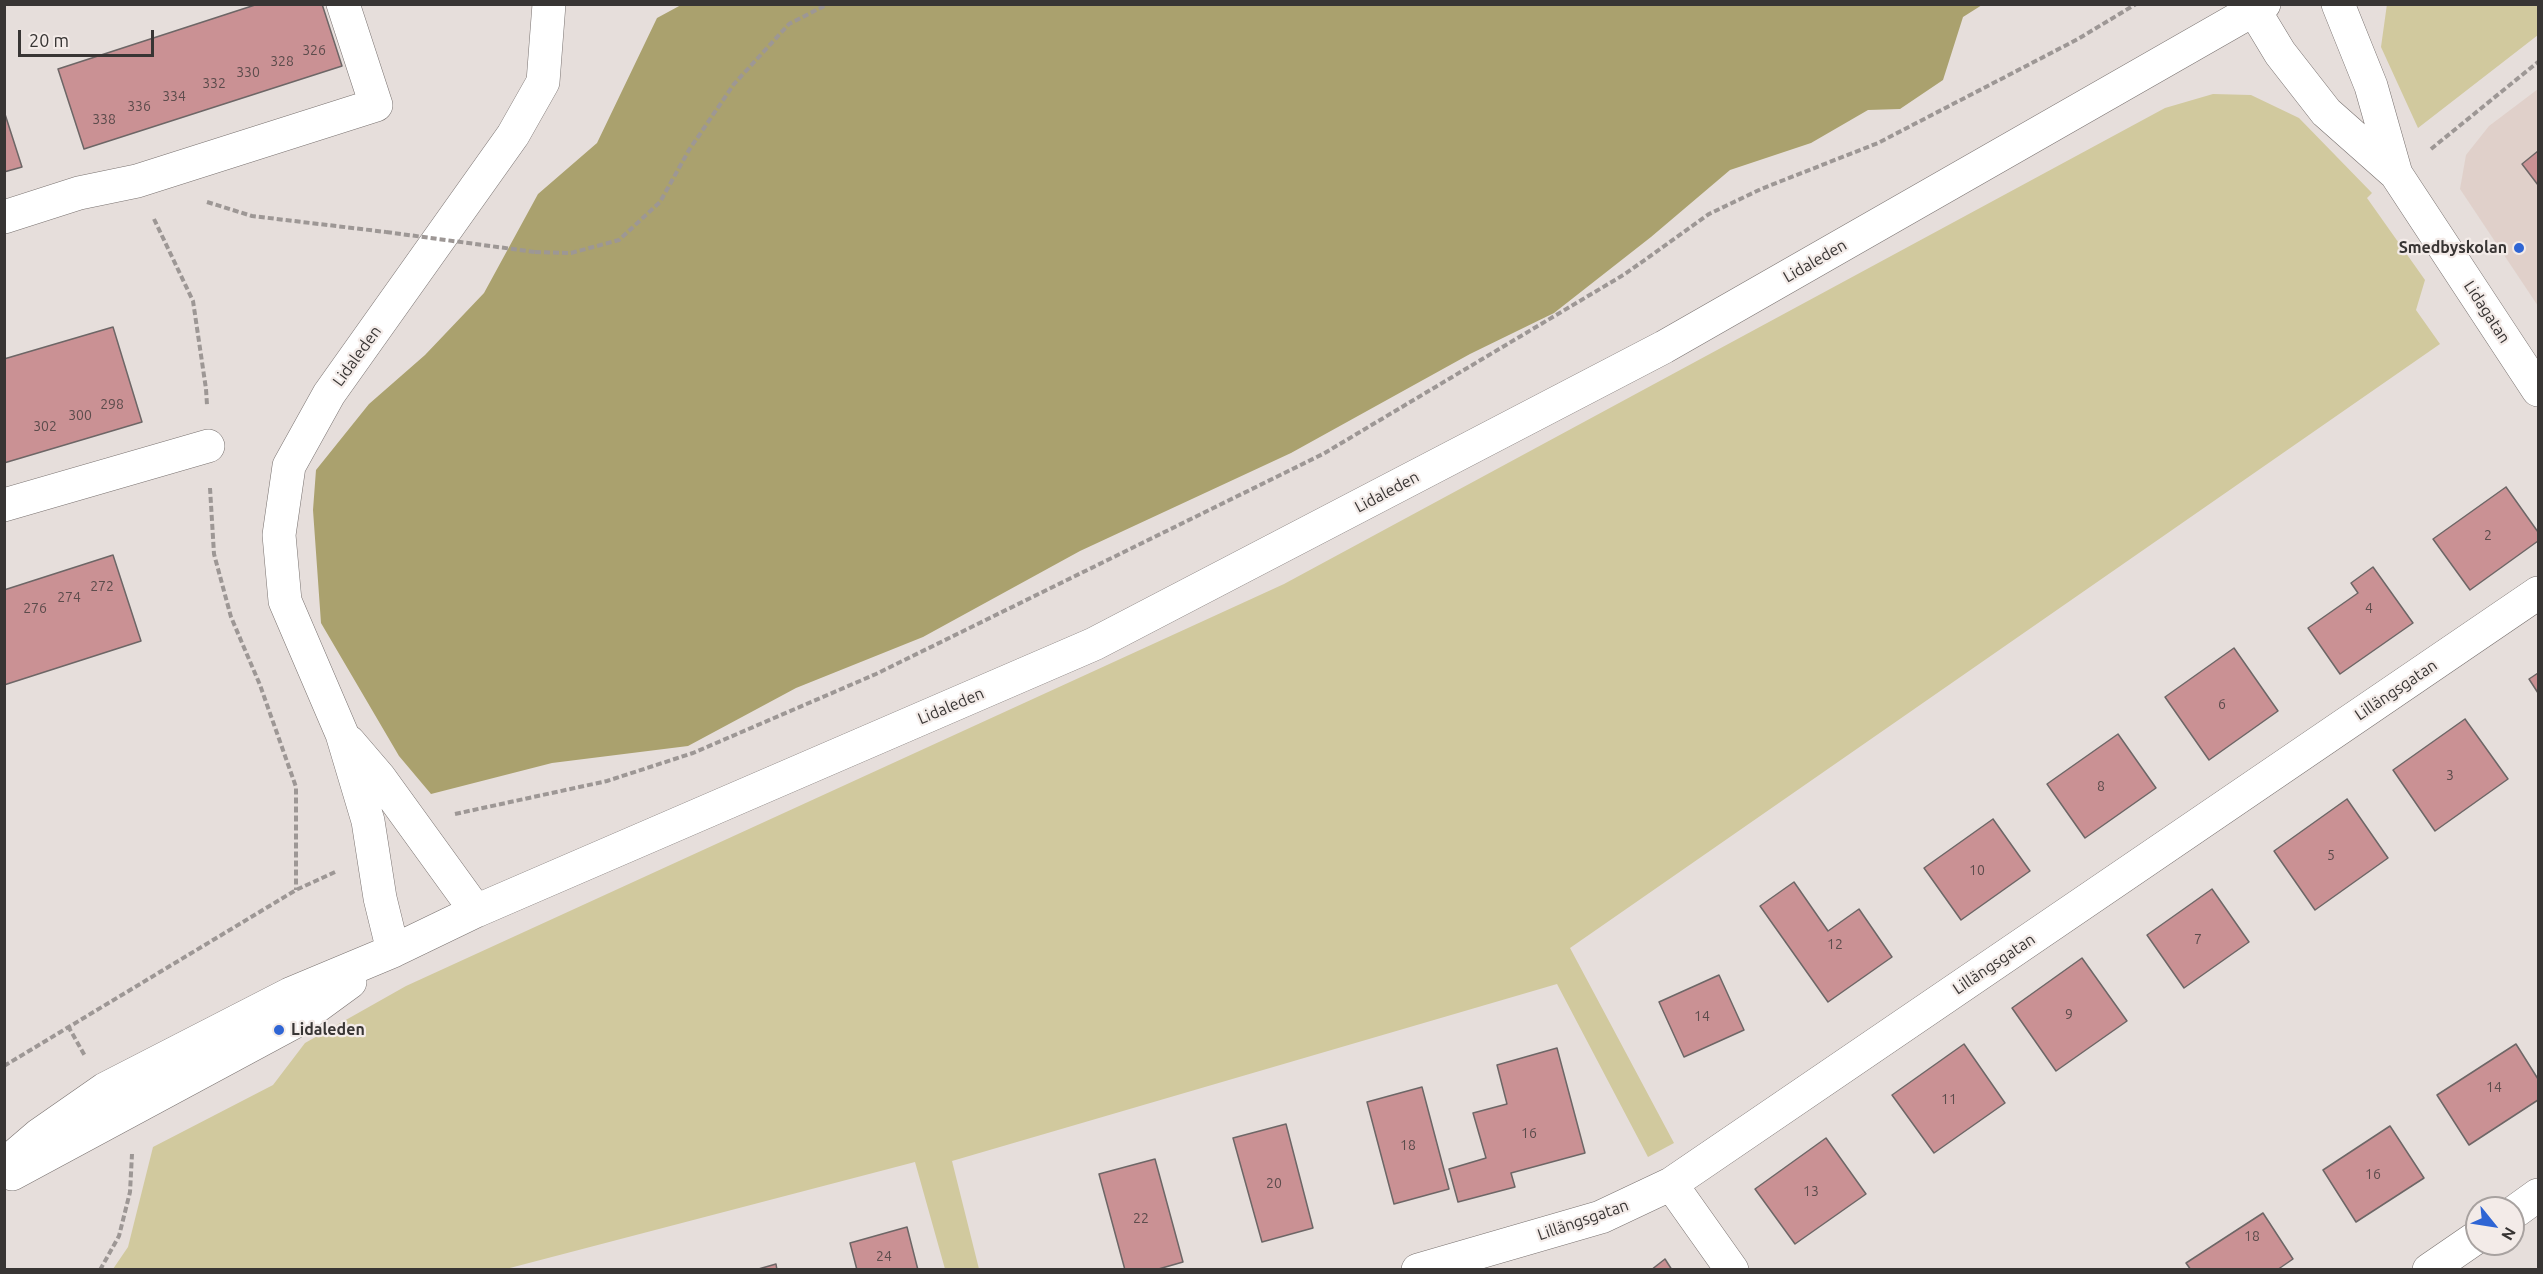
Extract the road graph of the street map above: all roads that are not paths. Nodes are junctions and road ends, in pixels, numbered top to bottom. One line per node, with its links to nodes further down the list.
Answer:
1 (343, 4): 6 (street)
2 (549, 4): 11 (street, Lidaleden)
3 (2338, 4): 5 (street, Lidagatan)
4 (2259, 7): 5 (street, Lidagatan); 12 (street, Lidaleden)
5 (2396, 174): 7 (street, Lidagatan)
6 (4, 217)
7 (2538, 390)
8 (207, 446): 9 (street)
9 (4, 505)
10 (2538, 593): 16 (street, Lillängsgatan)
11 (342, 734): 12 (street, Lidaleden); 13 (street, Lidaleden)
12 (476, 911): 13 (street, Lidaleden)
13 (393, 951): 14 (street, Lidaleden); 15 (street, Lidaleden)
14 (4, 1165)
15 (4, 1178)
16 (1671, 1184): 20 (street, Lillängsgatan); 21 (street)
17 (2538, 1195): 18 (street)
18 (2525, 1204)
19 (2465, 1245): 22 (street)
20 (1418, 1269)
21 (1732, 1269)
22 (2429, 1269)

